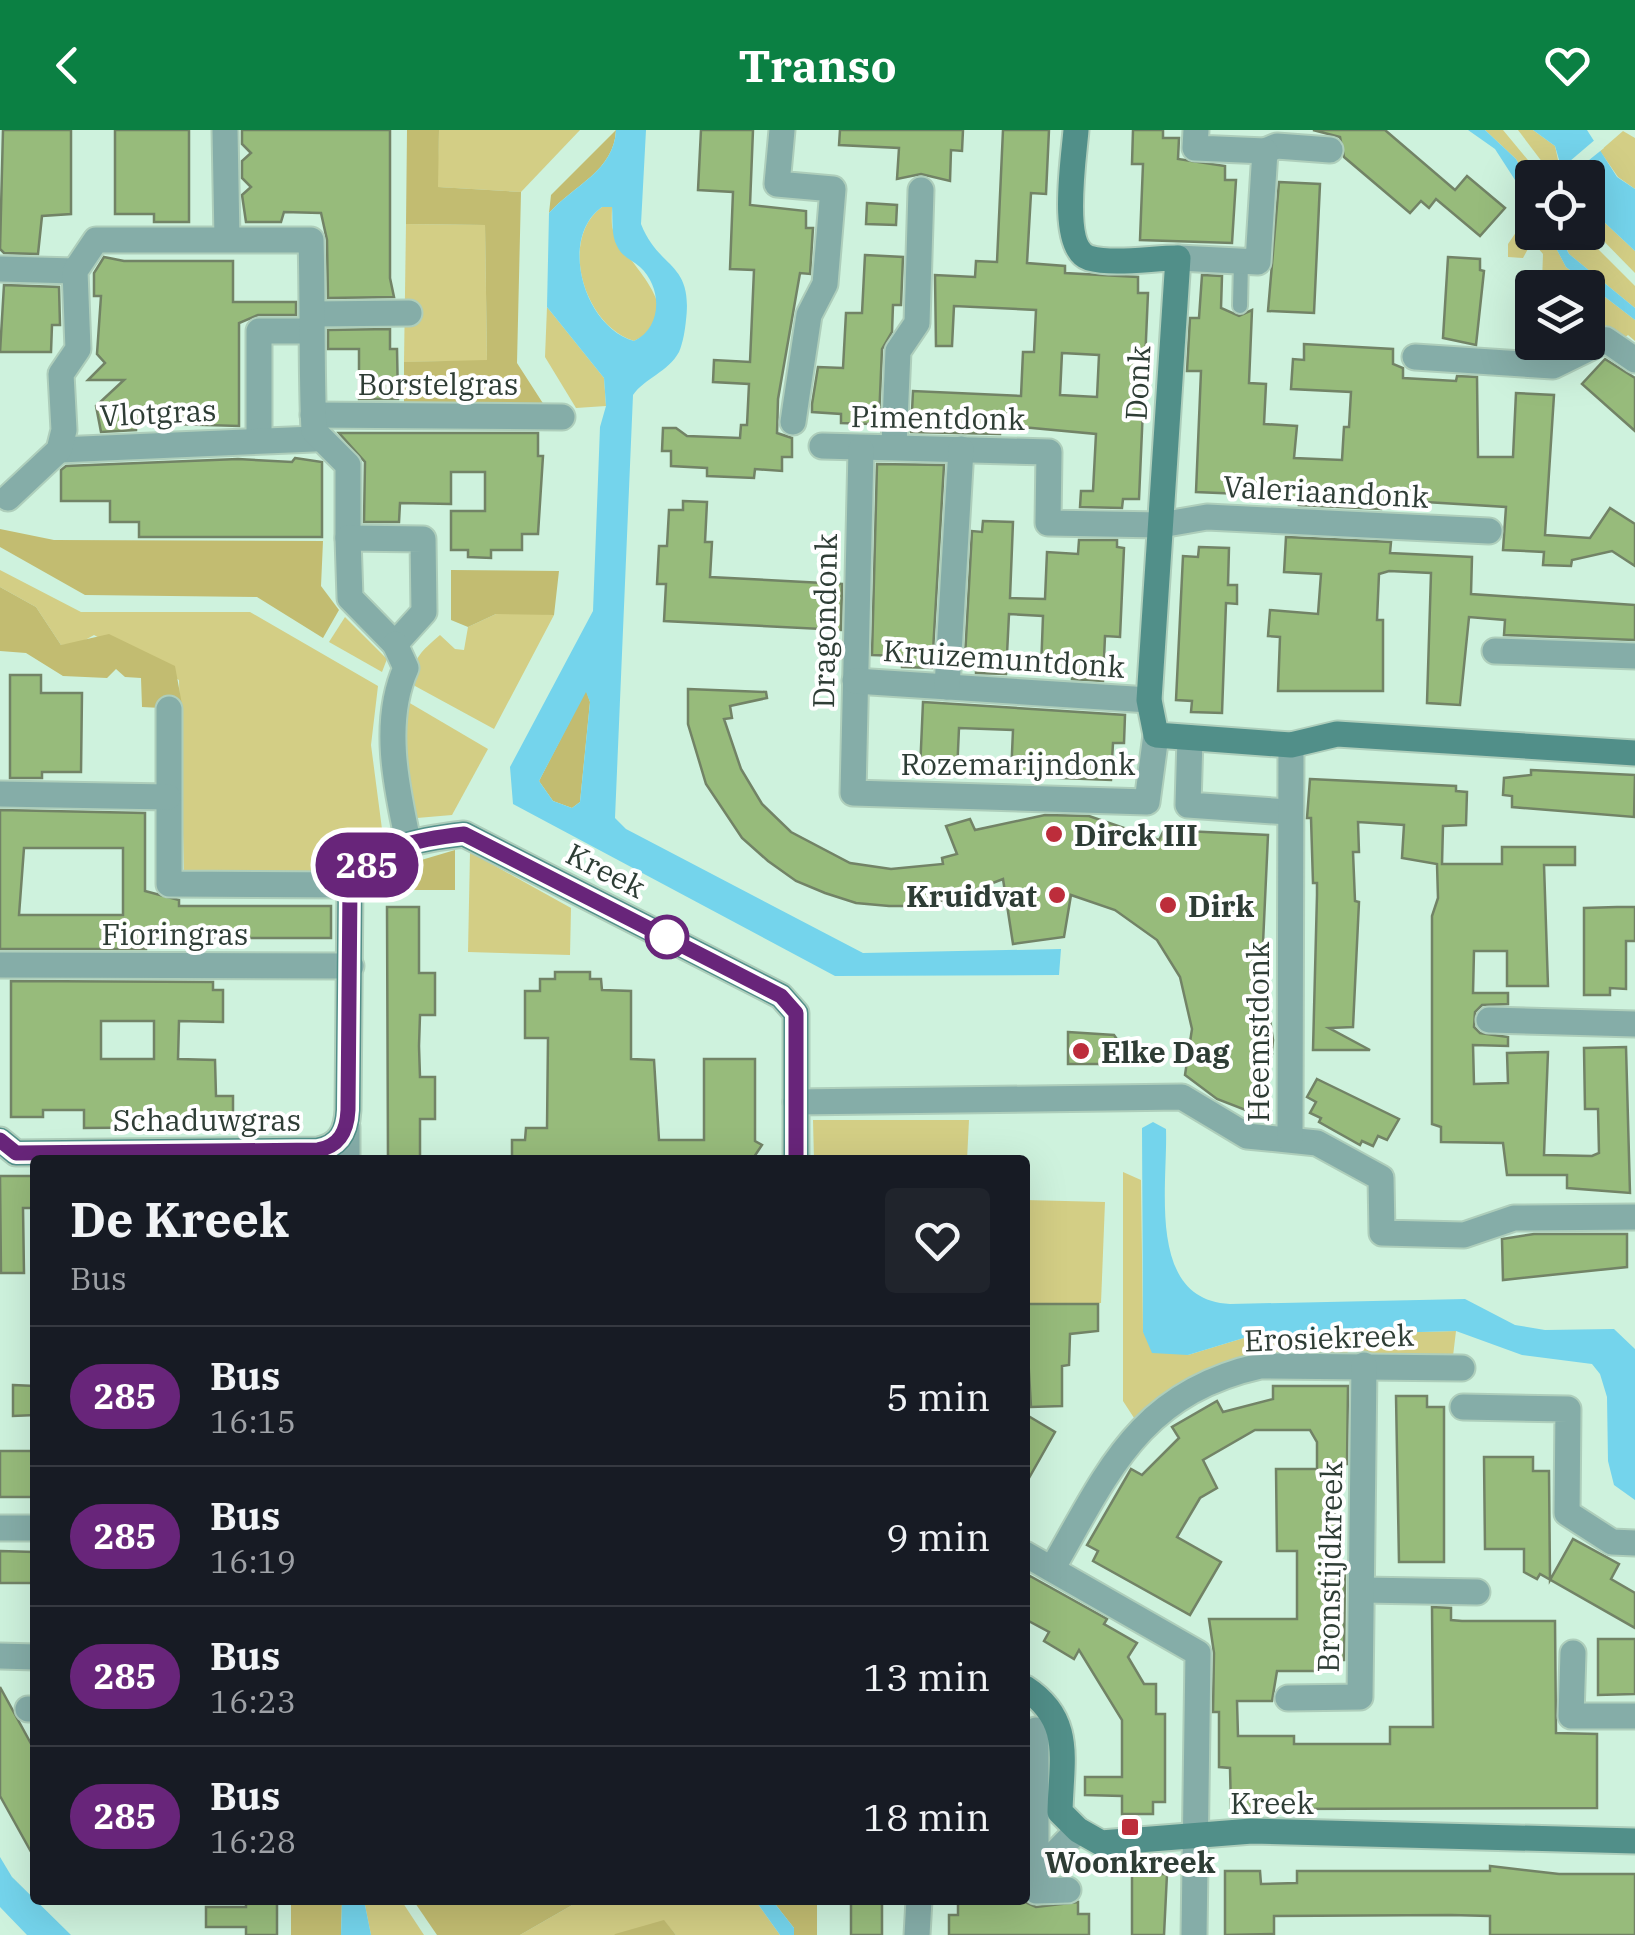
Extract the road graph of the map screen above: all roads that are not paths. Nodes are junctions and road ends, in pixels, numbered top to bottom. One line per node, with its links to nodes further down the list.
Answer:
1 (224, 130): 8 (street)
2 (782, 130): 19 (street)
3 (1076, 130): 9 (street)
4 (1196, 130): 6 (street)
5 (1330, 150): 6 (street)
6 (1265, 152): 10 (street)
7 (921, 190): 23 (street)
8 (226, 239): 12 (street); 15 (street)
9 (1178, 258): 10 (street); 28 (street, Donk)
10 (1242, 262): 13 (lane)
11 (0, 269): 12 (street)
12 (75, 271): 25 (street, Vlotgras)
13 (1240, 306)
14 (409, 313): 15 (street)
15 (311, 322): 20 (street); 21 (street, Vlotgras)
16 (1416, 356): 17 (street)
17 (1635, 360)
18 (562, 416): 20 (street, Borstelgras)
19 (793, 422)
20 (313, 423): 21 (street, Vlotgras); 30 (street)
21 (260, 440): 25 (street, Vlotgras)
22 (822, 446): 26 (street, Pimentdonk)
23 (894, 446): 24 (street, Pimentdonk); 26 (street, Pimentdonk)
24 (960, 449): 28 (street, Pimentdonk); 35 (street)
25 (59, 450): 27 (street, Vlotgras)
26 (861, 450): 34 (street, Dragondonk)
27 (8, 498)
28 (1162, 524): 29 (street, Valeriaandonk); 36 (street, Donk)
29 (1489, 531)
30 (348, 538): 31 (street); 31 (street)
31 (395, 644): 46 (street)
32 (1496, 651): 33 (street)
33 (1635, 656)
34 (856, 681): 35 (street, Kruizemuntdonk); 42 (street, Dragondonk)
35 (947, 688): 36 (street, Kruizemuntdonk)
36 (1148, 700): 38 (street, Donk)
37 (169, 710): 44 (street)
38 (1156, 735): 39 (street, Rozemarijndonk); 42 (street, Rozemarijndonk)
39 (1190, 738): 40 (street, Rozemarijndonk); 45 (street)
40 (1291, 745): 41 (street, Rozemarijndonk); 45 (street, Heemstdonk)
41 (1635, 753)
42 (853, 793)
43 (0, 794): 44 (street)
44 (168, 796): 47 (street)
45 (1288, 812): 54 (street, Heemstdonk)
46 (408, 840): 47 (street); 52 (street, Kreek)
47 (350, 885): 49 (street)
48 (0, 965): 49 (street, Fioringras)
49 (350, 966): 53 (street)
50 (1490, 1020): 51 (street)
51 (1635, 1024)
52 (796, 1102): 54 (street); 59 (street, Kreek)
53 (347, 1127): 57 (street, Schaduwgras); 58 (street)
54 (1290, 1139): 60 (street)
55 (0, 1140): 56 (street, Schaduwgras)
56 (69, 1155)
57 (132, 1155)
58 (347, 1155)
59 (796, 1155)
60 (1635, 1218)
61 (1364, 1365): 62 (street, Erosiekreek); 68 (street, Erosiekreek); 69 (street, Bronstijdkreek)
62 (1462, 1368)
63 (1464, 1408): 66 (street)
64 (0, 1528): 65 (street)
65 (30, 1528)
66 (1635, 1543)
67 (1030, 1557): 68 (street)
68 (1052, 1569): 79 (street)
69 (1363, 1590): 70 (street); 75 (street, Bronstijdkreek)
70 (1477, 1592)
71 (1573, 1653): 76 (street)
72 (0, 1656): 73 (street)
73 (30, 1657)
74 (1030, 1692): 78 (street)
75 (1288, 1698)
76 (1635, 1716)
77 (1036, 1730): 81 (street)
78 (1078, 1830): 79 (street, Kreek); 81 (street)
79 (1195, 1838): 80 (street, Kreek); 85 (street)
80 (1635, 1841)
81 (1032, 1885): 82 (street)
82 (1068, 1890)
83 (919, 1905): 84 (street)
84 (917, 1935)
85 (1194, 1935)

